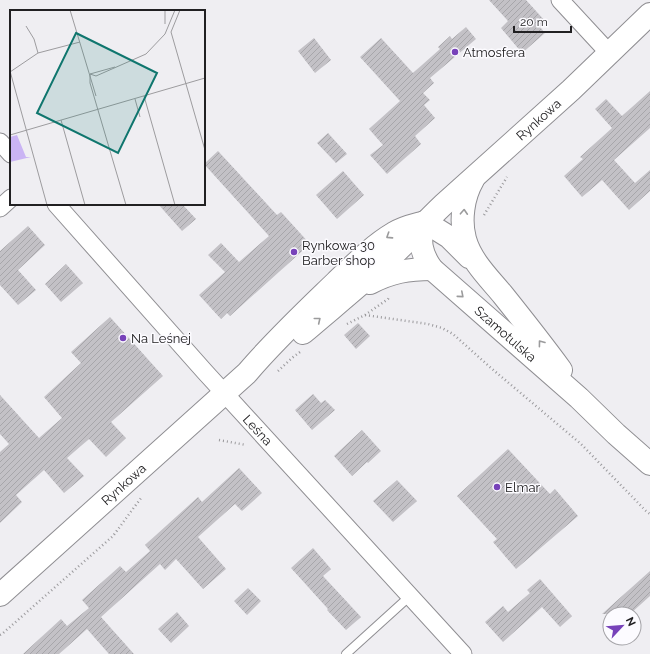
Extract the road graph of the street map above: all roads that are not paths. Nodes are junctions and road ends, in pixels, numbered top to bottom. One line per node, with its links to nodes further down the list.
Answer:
1 (560, 0): 3 (street)
2 (650, 14): 3 (street, Rynkowa)
3 (609, 53): 6 (street, Rynkowa)
4 (0, 142): 5 (street)
5 (10, 153)
6 (478, 174): 10 (street, Rynkowa); 11 (street, Szamotulska, one-way to 6)
7 (10, 199): 9 (street)
8 (57, 205): 15 (street, Leśna)
9 (0, 208)
10 (425, 222): 11 (street, Szamotulska); 12 (street, Szamotulska); 13 (street, Rynkowa); 14 (street, Rynkowa, one-way to 14)
11 (477, 262): 16 (street, Szamotulska, one-way to 11)
12 (432, 269): 13 (street); 16 (street, Szamotulska, one-way to 16)
13 (343, 300): 14 (street, Rynkowa, one-way to 13)
14 (247, 373): 15 (street, Rynkowa)
15 (225, 393): 18 (street, Rynkowa); 19 (street, Leśna)
16 (579, 398): 17 (street, Szamotulska)
17 (650, 464)
18 (0, 595)
19 (410, 596): 20 (street, Leśna); 21 (lane)
20 (455, 651)
21 (346, 654)

